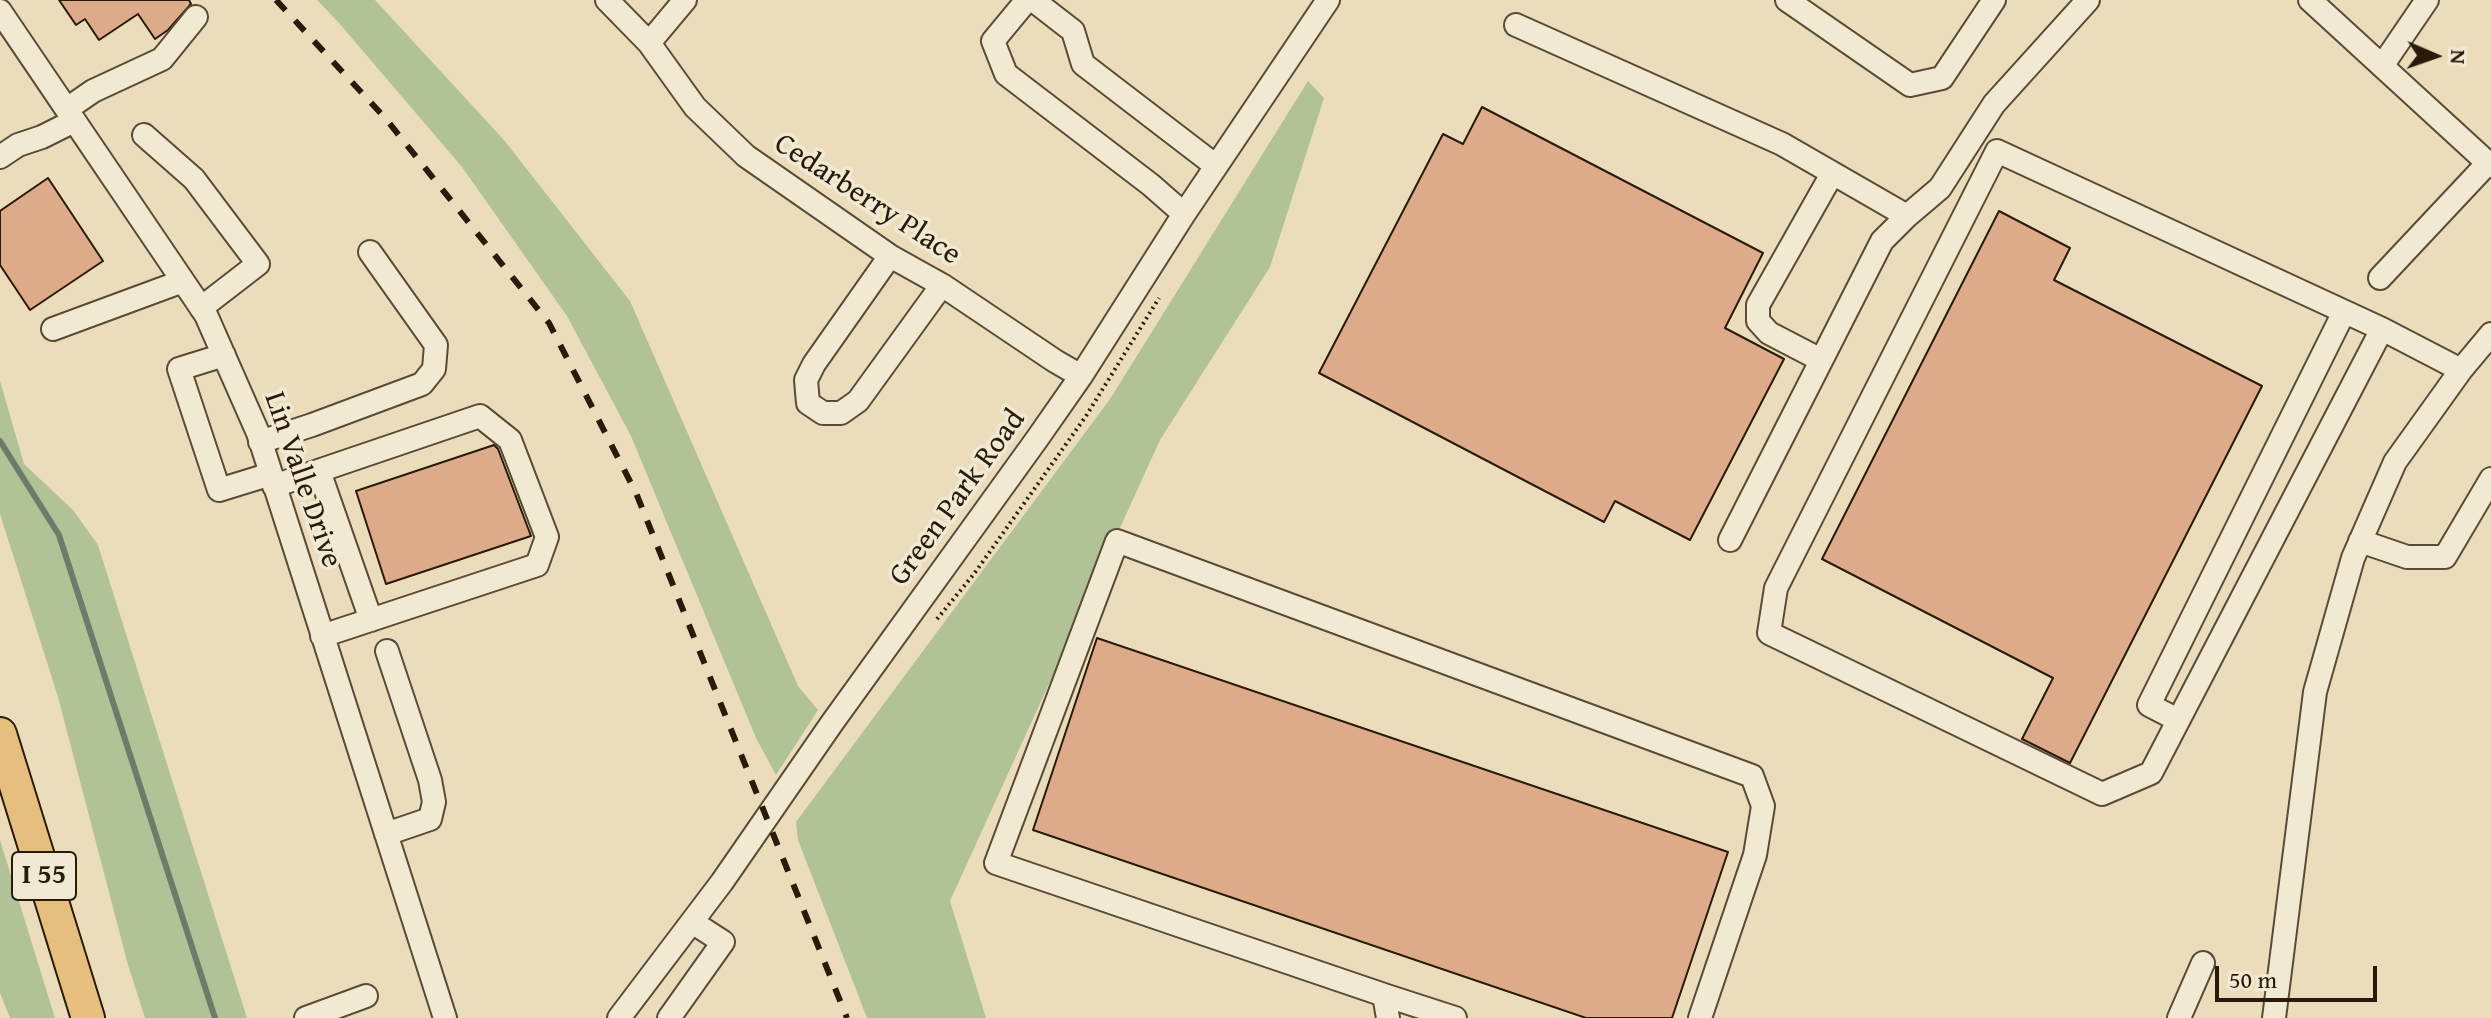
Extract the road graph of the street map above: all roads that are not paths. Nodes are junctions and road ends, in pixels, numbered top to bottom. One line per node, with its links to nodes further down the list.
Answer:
1 (607, 0): 14 (street, Cedarberry Place)
2 (685, 0): 14 (street)
3 (1027, 0): 22 (street)
4 (1033, 0): 20 (street)
5 (1328, 0): 20 (street, Green Park Road)
6 (1787, 0): 7 (street)
7 (1994, 0)
8 (2088, 0): 23 (street)
9 (2310, 0): 15 (street)
10 (2427, 0): 15 (street)
11 (0, 11): 16 (street, Lin Valle Drive)
12 (196, 17): 16 (street)
13 (1516, 25): 21 (street)
14 (649, 43): 25 (street, Cedarberry Place)
15 (2382, 66): 19 (street)
16 (71, 115): 18 (street); 27 (street, Lin Valle Drive)
17 (144, 135): 29 (street)
18 (0, 157)
19 (2489, 164): 26 (street)
20 (1216, 166): 22 (street, Green Park Road)
21 (1832, 174): 23 (street); 35 (street)
22 (1184, 214): 37 (street, Green Park Road)
23 (1907, 216): 35 (street)
24 (370, 252): 38 (street)
25 (890, 256): 28 (street, Cedarberry Place); 28 (street)
26 (2380, 278)
27 (183, 281): 29 (street, Lin Valle Drive); 31 (street)
28 (942, 285): 37 (street, Cedarberry Place)
29 (201, 308): 34 (street, Lin Valle Drive)
30 (2344, 312): 32 (street); 47 (street); 47 (street)
31 (53, 329)
32 (2382, 329): 36 (street); 47 (street)
33 (2491, 334): 36 (street)
34 (224, 355): 38 (street, Lin Valle Drive); 41 (street)
35 (1821, 360): 42 (street)
36 (2461, 370): 43 (street)
37 (1081, 376): 50 (street, Green Park Road)
38 (260, 442): 41 (street, Lin Valle Drive)
39 (319, 471): 41 (street); 44 (street); 44 (street)
40 (2491, 479): 43 (street)
41 (273, 480): 45 (street, Lin Valle Drive)
42 (1730, 540)
43 (2360, 541): 63 (street)
44 (371, 620): 45 (street)
45 (322, 636): 49 (street, Lin Valle Drive)
46 (387, 651): 49 (street)
47 (2178, 720)
48 (0, 734): 54 (highway, I 55)
49 (386, 834): 56 (street, Lin Valle Drive)
50 (692, 922): 57 (street, Green Park Road); 58 (street)
51 (2203, 963): 62 (street)
52 (1384, 995): 59 (street); 60 (street); 61 (street)
53 (366, 996): 55 (street)
54 (88, 1018)
55 (306, 1018)
56 (445, 1018)
57 (619, 1018)
58 (669, 1018)
59 (1388, 1018)
60 (1455, 1018)
61 (1700, 1018)
62 (2179, 1018)
63 (2274, 1018)

